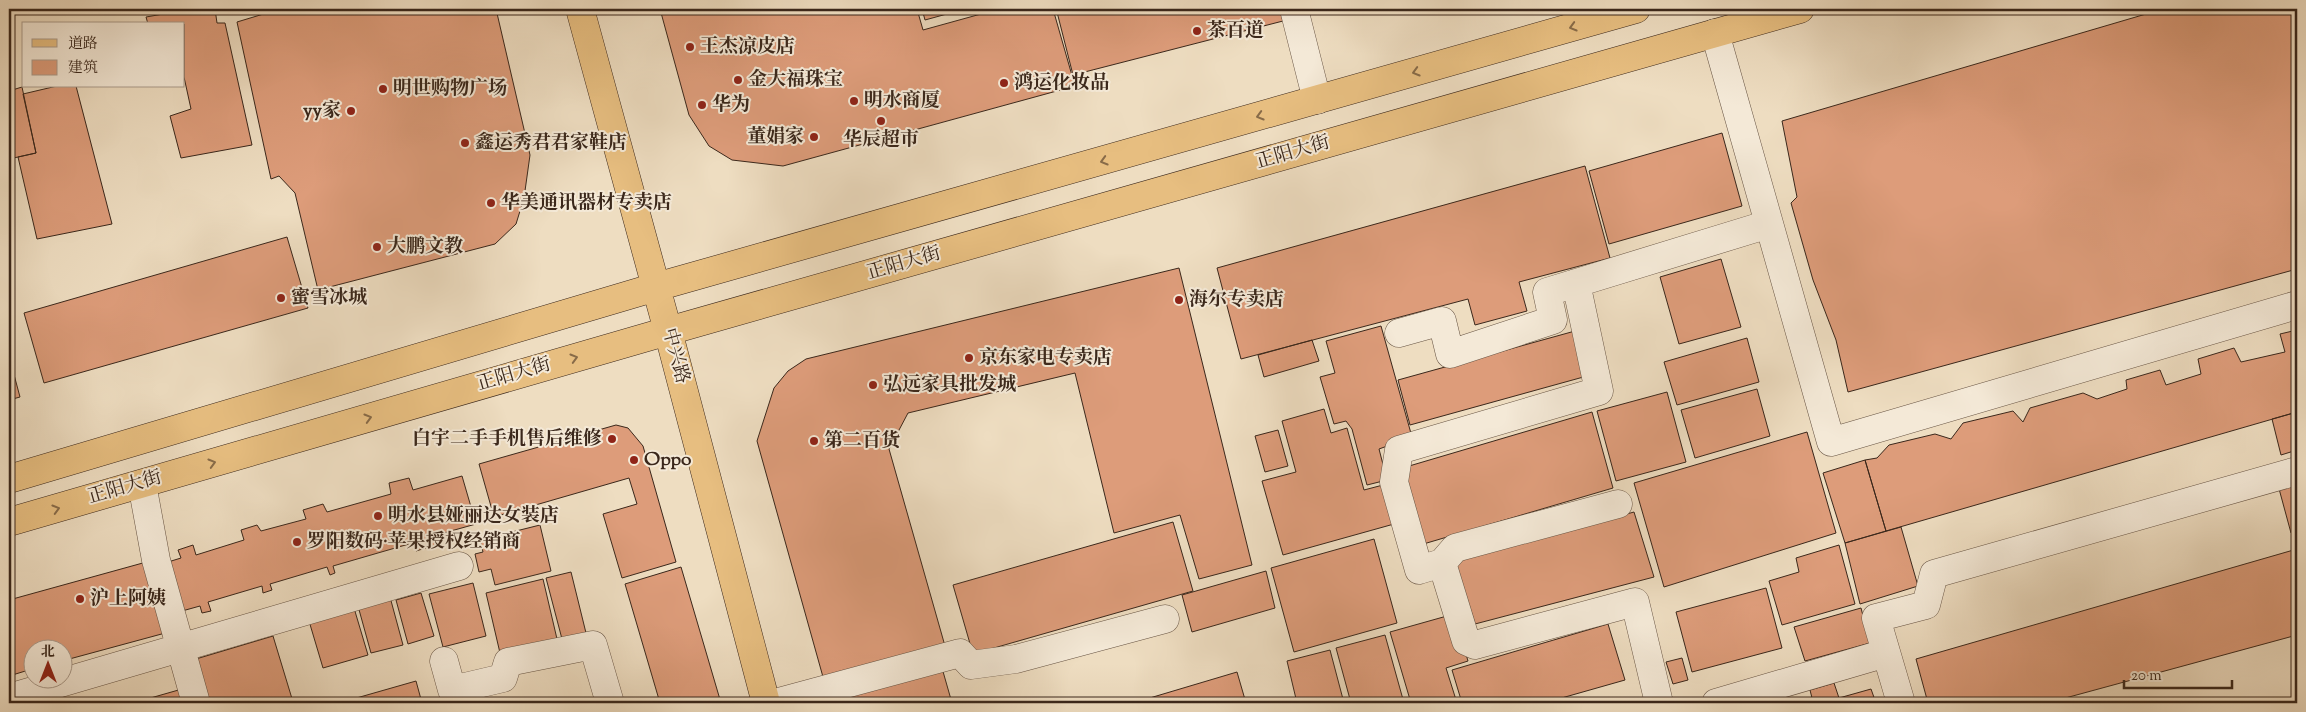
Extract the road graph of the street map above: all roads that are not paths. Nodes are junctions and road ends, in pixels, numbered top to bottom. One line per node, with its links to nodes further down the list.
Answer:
1 (580, 9): 9 (main road, 中兴路)
2 (1294, 9): 6 (lane)
3 (1636, 9): 6 (main road, one-way to 6)
4 (1800, 9): 5 (main road, 正阳大街)
5 (1715, 33): 7 (lane); 11 (main road, 正阳大街)
6 (1317, 100): 9 (main road, one-way to 9)
7 (1769, 224): 8 (lane); 10 (lane)
8 (1576, 283): 12 (lane); 18 (lane)
9 (656, 287): 11 (main road, 中兴路); 14 (main road)
10 (2297, 305)
11 (668, 331): 15 (main road, 正阳大街, one-way to 11); 28 (main road, 中兴路)
12 (1398, 333)
13 (2297, 470): 22 (lane)
14 (9, 479)
15 (142, 484): 17 (main road, 正阳大街, one-way to 15); 21 (lane)
16 (1618, 504): 18 (lane)
17 (9, 522)
18 (1442, 563): 30 (lane)
19 (459, 566): 21 (lane)
20 (1166, 619): 29 (lane)
21 (180, 647): 25 (lane); 26 (lane)
22 (1886, 653): 31 (lane); 32 (lane)
23 (444, 661): 24 (lane)
24 (487, 693): 27 (lane)
25 (9, 698)
26 (196, 703)
27 (610, 703)
28 (766, 703)
29 (775, 703)
30 (1658, 703)
31 (1716, 703)
32 (1901, 703)

